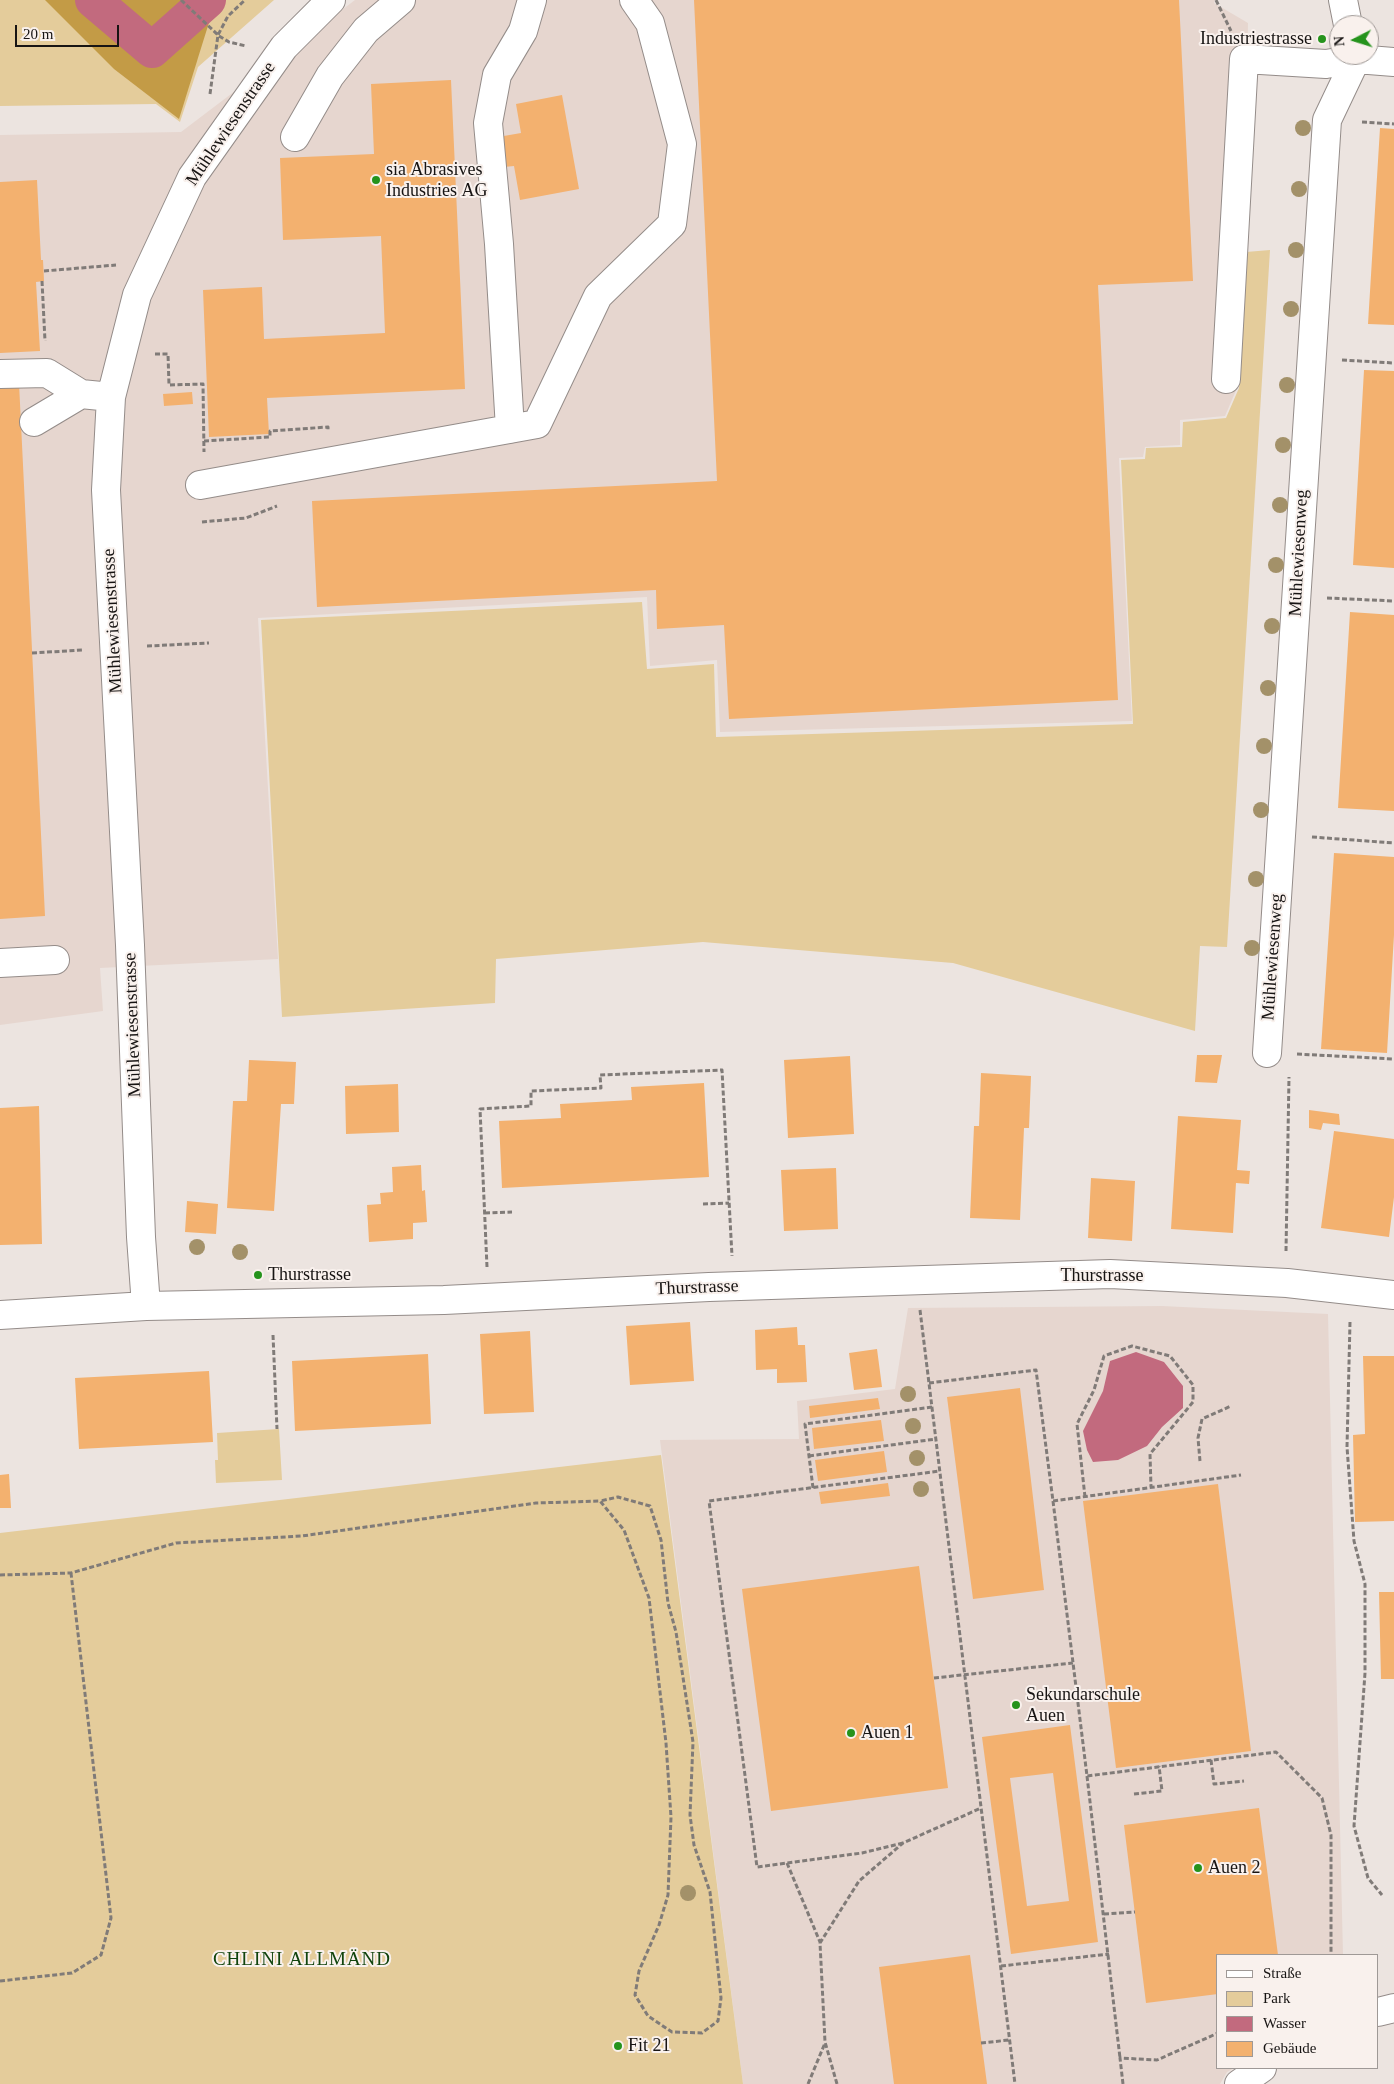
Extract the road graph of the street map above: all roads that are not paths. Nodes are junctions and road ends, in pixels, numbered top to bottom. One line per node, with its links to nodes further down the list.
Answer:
1 (331, 0): 15 (street, Mühlewiesenstrasse)
2 (401, 0): 11 (street)
3 (532, 0): 17 (street)
4 (634, 0): 17 (street)
5 (1343, 0): 6 (street)
6 (1346, 15)
7 (1379, 60): 8 (street)
8 (1394, 62)
9 (1329, 63): 13 (street)
10 (1351, 65): 21 (street, Mühlewiesenweg)
11 (295, 137)
12 (0, 374): 14 (street)
13 (1226, 379)
14 (81, 394): 15 (street); 16 (street)
15 (111, 397): 23 (street, Mühlewiesenstrasse)
16 (34, 422)
17 (510, 429): 18 (street)
18 (202, 485)
19 (55, 960): 20 (street)
20 (0, 963)
21 (1278, 1053)
22 (1394, 1295): 23 (street, Thurstrasse)
23 (146, 1306): 24 (street, Thurstrasse)
24 (0, 1315)
25 (1394, 2008): 26 (street)
26 (1379, 2012)
27 (1261, 2069): 28 (street)
28 (1239, 2084)

